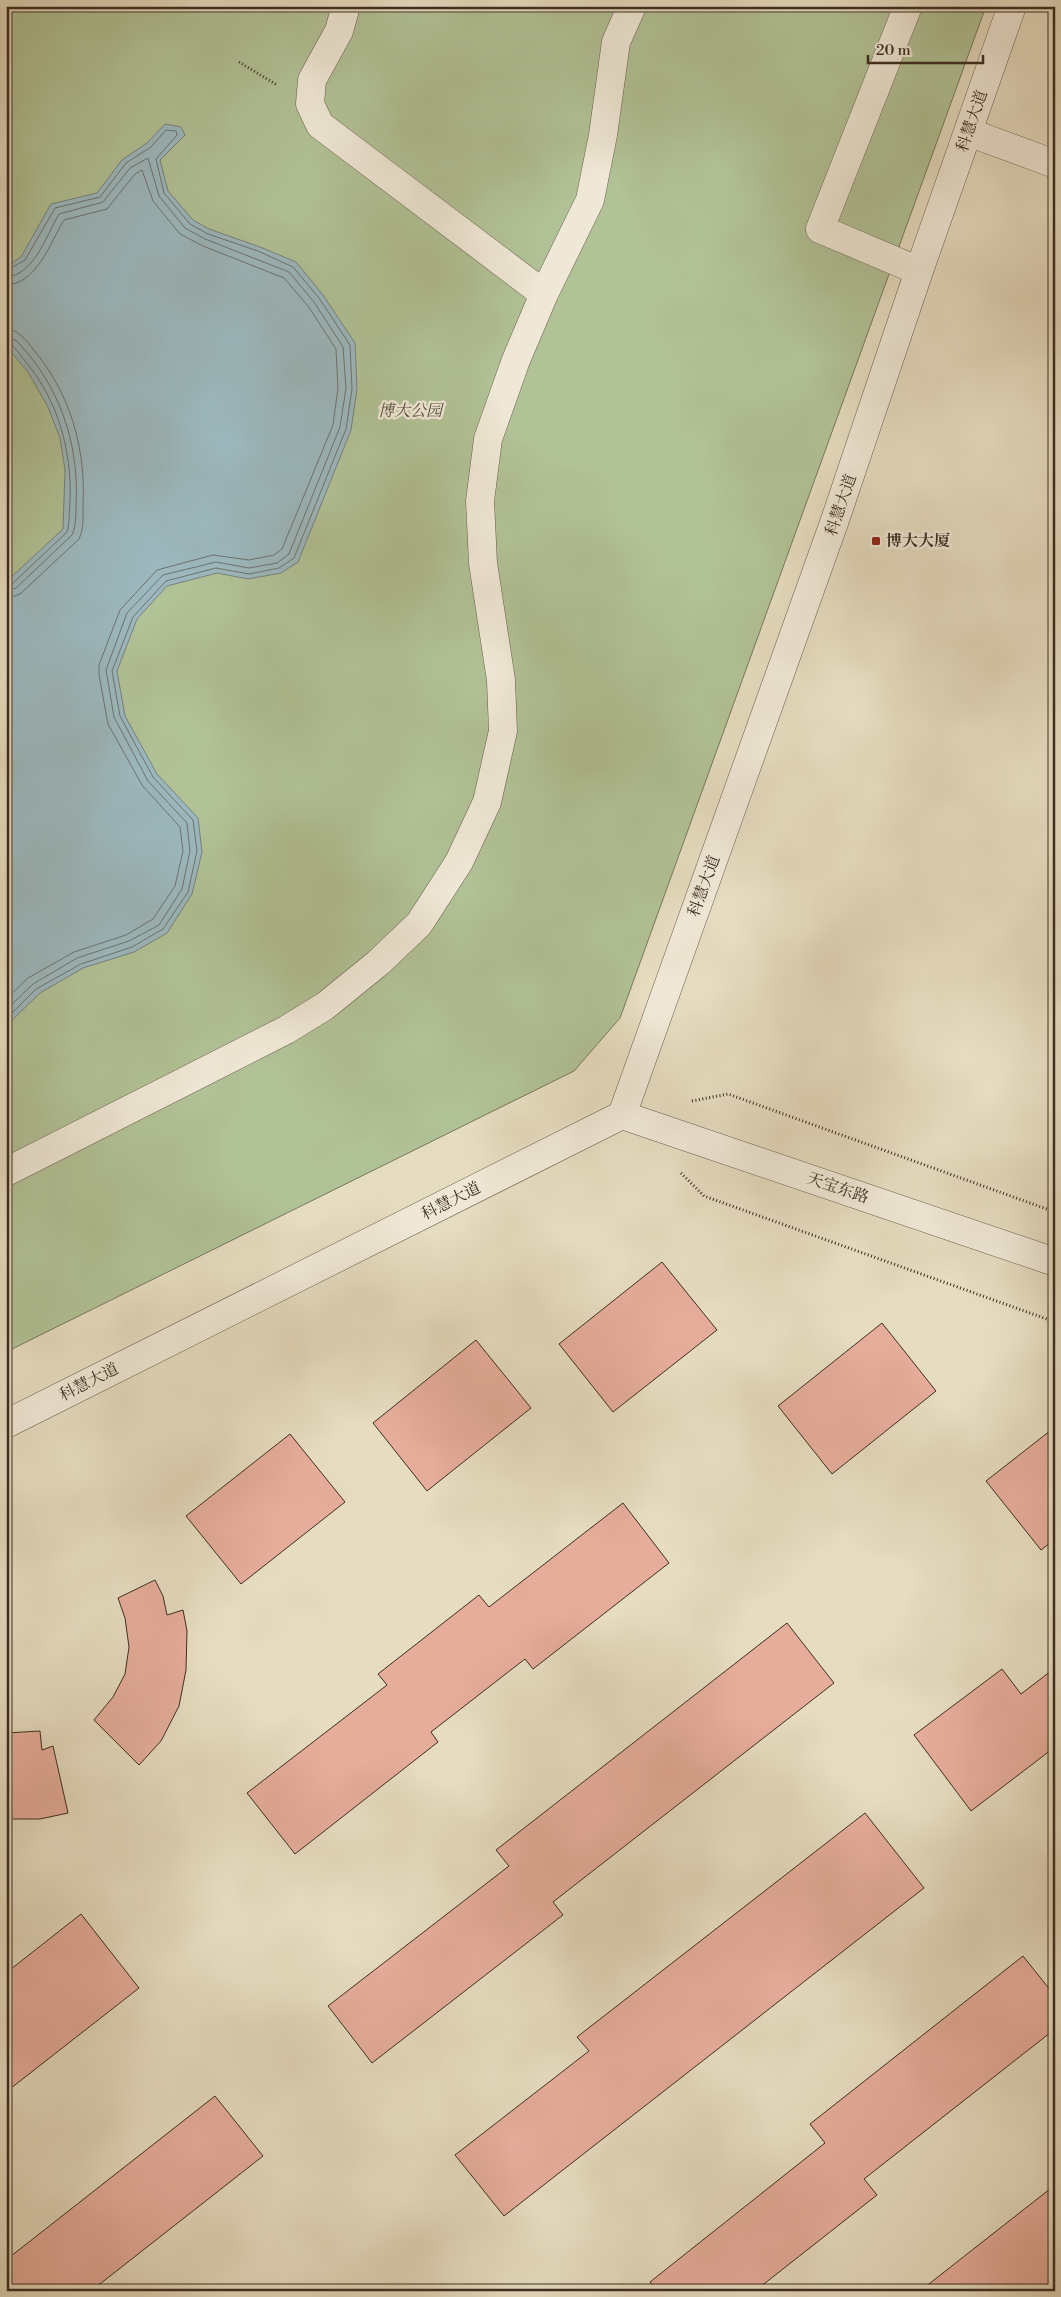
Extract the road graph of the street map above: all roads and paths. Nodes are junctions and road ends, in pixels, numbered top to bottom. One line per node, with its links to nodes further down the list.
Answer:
1 (346, 6): 6 (street)
2 (632, 6): 10 (street)
3 (908, 6): 9 (street)
4 (1012, 6): 7 (street, 科慧大道)
5 (239, 62): 6 (path)
6 (310, 104): 10 (street)
7 (968, 132): 8 (street); 9 (street, 科慧大道)
8 (1055, 164)
9 (919, 271): 12 (street, 科慧大道)
10 (544, 294): 14 (street)
11 (690, 1102): 15 (path)
12 (622, 1115): 16 (street, 天宝东路); 18 (street, 科慧大道)
13 (677, 1169): 17 (path)
14 (6, 1172)
15 (1055, 1212)
16 (1055, 1262)
17 (1055, 1322)
18 (6, 1424)

